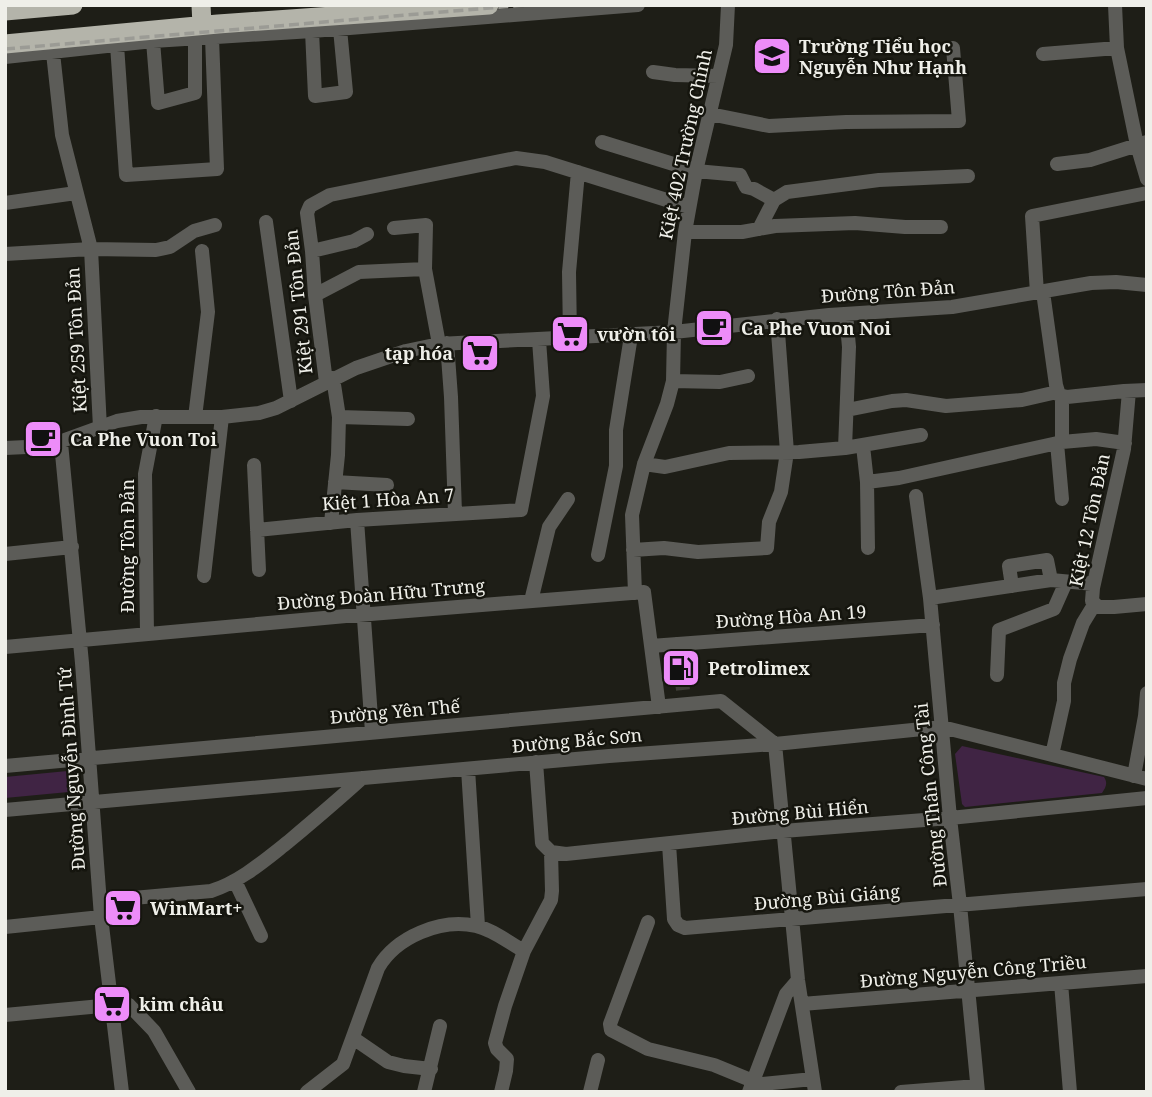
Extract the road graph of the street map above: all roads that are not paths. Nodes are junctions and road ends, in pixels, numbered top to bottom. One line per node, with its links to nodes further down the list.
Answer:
1 (73, 5): 8 (highway)
2 (201, 5): 11 (highway)
3 (489, 5): 7 (highway)
4 (638, 5): 9 (street)
5 (729, 5): 21 (street, Kiệt 402 Trường Chinh)
6 (1115, 5): 16 (street)
7 (443, 7): 11 (highway)
8 (5, 11)
9 (340, 29): 10 (street); 10 (street)
10 (312, 31): 11 (street)
11 (203, 34): 12 (street); 12 (street); 13 (highway); 14 (street)
12 (153, 41): 14 (street)
13 (5, 44)
14 (117, 45): 17 (street)
15 (953, 48): 22 (street)
16 (1117, 48): 18 (street); 24 (street)
17 (53, 52): 19 (street); 31 (street, Kiệt 259 Tôn Đản)
18 (1043, 54)
19 (5, 57)
20 (653, 72): 21 (street)
21 (718, 76): 22 (street, Kiệt 402 Trường Chinh)
22 (709, 114): 26 (street, Kiệt 402 Trường Chinh)
23 (602, 142): 26 (street)
24 (1142, 144): 25 (street); 29 (street)
25 (1057, 164)
26 (696, 171): 32 (street); 34 (street, Kiệt 402 Trường Chinh)
27 (578, 173): 34 (street); 44 (street, Kiệt 291 Tôn Đản); 54 (street)
28 (968, 176): 32 (street)
29 (1147, 179)
30 (1147, 192): 48 (street)
31 (76, 193): 33 (street); 42 (street, Kiệt 259 Tôn Đản)
32 (774, 200): 39 (street)
33 (5, 203)
34 (689, 207): 40 (street, Kiệt 402 Trường Chinh)
35 (266, 222): 63 (street)
36 (215, 225): 42 (street)
37 (941, 227): 39 (street)
38 (394, 228): 46 (street)
39 (759, 229): 40 (street)
40 (685, 232): 52 (street, Kiệt 402 Trường Chinh)
41 (366, 234): 44 (street)
42 (91, 249): 45 (street); 70 (street, Kiệt 259 Tôn Đản)
43 (202, 251): 66 (street)
44 (312, 251): 49 (street, Kiệt 291 Tôn Đản)
45 (5, 254)
46 (425, 269): 49 (street); 56 (street)
47 (1147, 285): 48 (street, Đường Tôn Đản)
48 (1040, 292): 50 (street, Đường Tôn Đản); 62 (street)
49 (315, 295): 58 (street, Kiệt 291 Tôn Đản)
50 (846, 314): 51 (street, Đường Tôn Đản); 64 (street)
51 (777, 319): 52 (street, Đường Tôn Đản); 78 (street)
52 (674, 332): 53 (street, Đường Tôn Đản); 59 (street, Kiệt 402 Trường Chinh)
53 (631, 336): 54 (street, Đường Tôn Đản); 95 (street)
54 (570, 338): 55 (street, Đường Tôn Đản)
55 (539, 340): 56 (street, Đường Tôn Đản); 87 (street, Kiệt 1 Hòa An 7)
56 (443, 344): 58 (street, Đường Tôn Đản); 87 (street)
57 (748, 376): 59 (street)
58 (330, 380): 63 (street, Đường Tôn Đản); 68 (street, Kiệt 291 Tôn Đản)
59 (673, 381): 79 (street, Kiệt 402 Trường Chinh)
60 (1147, 390): 61 (street)
61 (1129, 391): 62 (street); 74 (street, Kiệt 12 Tôn Đản)
62 (1060, 394): 64 (street); 72 (street)
63 (291, 401): 67 (street, Đường Tôn Đản)
64 (847, 410): 77 (street)
65 (156, 416): 66 (street, Đường Tôn Đản); 70 (street, Đường Tôn Đản); 108 (street, Đường Tôn Đản)
66 (195, 417): 67 (street, Đường Tôn Đản)
67 (222, 417): 97 (street)
68 (339, 417): 69 (street); 81 (street, Kiệt 291 Tôn Đản)
69 (408, 419)
70 (100, 428): 73 (street, Đường Tôn Đản)
71 (921, 435): 75 (street)
72 (1059, 442): 74 (street); 82 (street); 86 (street)
73 (61, 443): 76 (street, Đường Tôn Đản); 91 (street, Đường Nguyễn Đình Tứ)
74 (1125, 443): 99 (street, Kiệt 12 Tôn Đản)
75 (863, 446): 77 (street); 82 (street)
76 (5, 448)
77 (845, 448): 78 (street)
78 (787, 452): 79 (street); 93 (street)
79 (644, 464): 93 (street, Kiệt 402 Trường Chinh)
80 (254, 465): 90 (street)
81 (335, 482): 83 (street); 89 (street, Kiệt 291 Tôn Đản)
82 (867, 482): 92 (street)
83 (387, 485)
84 (916, 496): 102 (street, Đường Thân Công Tài)
85 (568, 499): 103 (street)
86 (1062, 499)
87 (455, 513): 88 (street, Kiệt 1 Hòa An 7)
88 (357, 520): 89 (street, Kiệt 1 Hòa An 7); 106 (street)
89 (331, 523): 90 (street, Kiệt 1 Hòa An 7)
90 (257, 530): 96 (street)
91 (72, 547): 94 (street); 109 (street, Đường Nguyễn Đình Tứ)
92 (868, 548)
93 (633, 550): 101 (street, Kiệt 402 Trường Chinh)
94 (5, 554)
95 (598, 555)
96 (259, 570)
97 (204, 576)
98 (1058, 581): 99 (street); 100 (street); 100 (street); 112 (street)
99 (1094, 584): 105 (street, Kiệt 12 Tôn Đản)
100 (1012, 586): 102 (street)
101 (635, 593): 103 (street, Đường Đoàn Hữu Trưng); 110 (street)
102 (930, 598): 107 (street, Đường Thân Công Tài)
103 (531, 601): 106 (street, Đường Đoàn Hữu Trưng)
104 (1147, 604): 105 (street, Kiệt 12 Tôn Đản)
105 (1094, 605): 119 (street)
106 (364, 615): 108 (street, Đường Đoàn Hữu Trưng); 117 (street)
107 (933, 625): 110 (street, Đường Hòa An 19); 116 (street, Đường Thân Công Tài)
108 (147, 634): 109 (street, Đường Đoàn Hữu Trưng)
109 (80, 639): 111 (street, Đường Đoàn Hữu Trưng); 121 (street, Đường Nguyễn Đình Tứ)
110 (651, 646): 114 (street)
111 (5, 647)
112 (997, 675)
113 (1147, 693): 115 (street)
114 (659, 707): 117 (street, Đường Yên Thế); 118 (street, Đường Yên Thế)
115 (1145, 716): 125 (street)
116 (942, 727): 118 (street, Đường Bắc Sơn); 119 (street, Đường Bắc Sơn); 129 (street, Đường Thân Công Tài)
117 (372, 732): 121 (street, Đường Yên Thế)
118 (775, 744): 120 (street, Đường Bắc Sơn); 130 (street)
119 (1052, 755): 125 (street, Đường Bắc Sơn)
120 (536, 762): 123 (street, Đường Bắc Sơn); 132 (street)
121 (89, 763): 122 (street, Đường Yên Thế); 126 (street, Đường Nguyễn Đình Tứ)
122 (5, 766)
123 (468, 768): 124 (street, Đường Bắc Sơn); 140 (street)
124 (362, 778): 126 (street, Đường Bắc Sơn); 133 (street)
125 (1140, 778)
126 (93, 796): 128 (street, Đường Bắc Sơn); 135 (street, Đường Nguyễn Đình Tứ)
127 (1147, 798): 129 (street, Đường Bùi Hiển)
128 (5, 810)
129 (950, 818): 130 (street, Đường Bùi Hiển); 136 (street, Đường Thân Công Tài)
130 (783, 831): 131 (street, Đường Bùi Hiển); 138 (street)
131 (669, 844): 132 (street, Đường Bùi Hiển); 138 (street, Đường Bùi Giáng)
132 (551, 852): 143 (street)
133 (235, 881): 135 (street); 142 (street)
134 (1147, 889): 136 (street, Đường Bùi Giáng)
135 (100, 901): 137 (street, Đường Nguyễn Đình Tứ)
136 (960, 905): 138 (street, Đường Bùi Giáng); 147 (street, Đường Thân Công Tài)
137 (101, 917): 141 (street); 148 (street, Đường Nguyễn Đình Tứ)
138 (791, 919): 145 (street)
139 (648, 922): 155 (street)
140 (478, 926): 143 (street); 152 (street)
141 (5, 927)
142 (261, 936)
143 (524, 951): 162 (street)
144 (1147, 976): 146 (street, Đường Nguyễn Công Triều)
145 (798, 980): 149 (street); 155 (street)
146 (1061, 983): 147 (street, Đường Nguyễn Công Triều); 165 (street)
147 (968, 990): 149 (street, Đường Nguyễn Công Triều); 157 (street, Đường Thân Công Tài)
148 (111, 1003): 150 (street); 158 (street, Đường Nguyễn Đình Tứ); 159 (street)
149 (802, 1004): 156 (street)
150 (5, 1015)
151 (440, 1027): 154 (street)
152 (353, 1038): 154 (street); 160 (street)
153 (598, 1060): 163 (street)
154 (430, 1069): 161 (street)
155 (751, 1086): 156 (street)
156 (814, 1086)
157 (977, 1089): 164 (street)
158 (121, 1092)
159 (189, 1092)
160 (307, 1092)
161 (424, 1092)
162 (501, 1092)
163 (590, 1092)
164 (901, 1092)
165 (1070, 1092)

